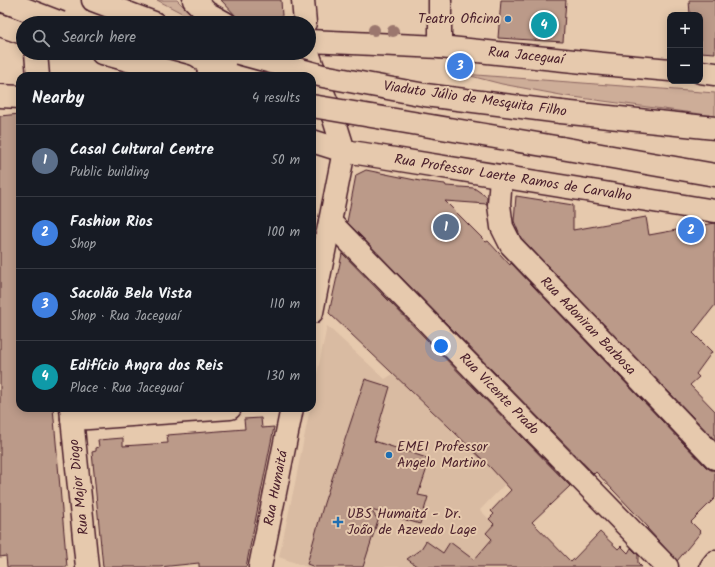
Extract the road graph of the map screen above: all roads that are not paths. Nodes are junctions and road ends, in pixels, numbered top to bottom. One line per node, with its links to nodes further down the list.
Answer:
1 (1, 0): 9 (main road, bridge)
2 (32, 0): 8 (main road)
3 (93, 0): 10 (main road)
4 (113, 0): 10 (main road)
5 (303, 0): 12 (main road)
6 (440, 0): 16 (main road)
7 (198, 1): 11 (main road)
8 (33, 16)
9 (43, 16)
10 (133, 16)
11 (212, 16)
12 (304, 16)
13 (0, 25): 14 (main road)
14 (16, 30)
15 (316, 41): 16 (main road, Rua Jaceguaí)
16 (440, 47): 22 (main road, Rua Jaceguaí)
17 (37, 60): 23 (main road)
18 (128, 60): 24 (main road)
19 (159, 60): 25 (main road)
20 (264, 60): 26 (main road, Viaduto Júlio de Mesquita Filho, bridge)
21 (310, 60): 27 (main road)
22 (667, 70)
23 (38, 72)
24 (171, 72)
25 (190, 72)
26 (308, 72)
27 (315, 72)
28 (703, 72): 30 (main road)
29 (316, 74): 35 (main road, Viaduto Júlio de Mesquita Filho, bridge)
30 (715, 74)
31 (316, 75): 37 (main road)
32 (0, 96): 33 (main road)
33 (16, 97)
34 (316, 107): 38 (main road, bridge)
35 (715, 128)
36 (316, 142): 37 (main road, Rua Professor Laerte Ramos de Carvalho)
37 (344, 151): 39 (main road, Rua Professor Laerte Ramos de Carvalho); 41 (main road)
38 (715, 175)
39 (501, 176): 40 (main road, Rua Professor Laerte Ramos de Carvalho); 46 (main road, Rua Adoniran Barbosa)
40 (715, 211)
41 (330, 222): 42 (main road); 50 (main road, Rua Vicente Prado)
42 (316, 292)
43 (174, 412): 45 (main road)
44 (291, 412): 49 (main road, Rua Humaitá)
45 (72, 413): 48 (main road, Rua Major Diogo)
46 (715, 458)
47 (715, 562): 51 (main road)
48 (87, 567)
49 (260, 567)
50 (667, 567)
51 (711, 567)

